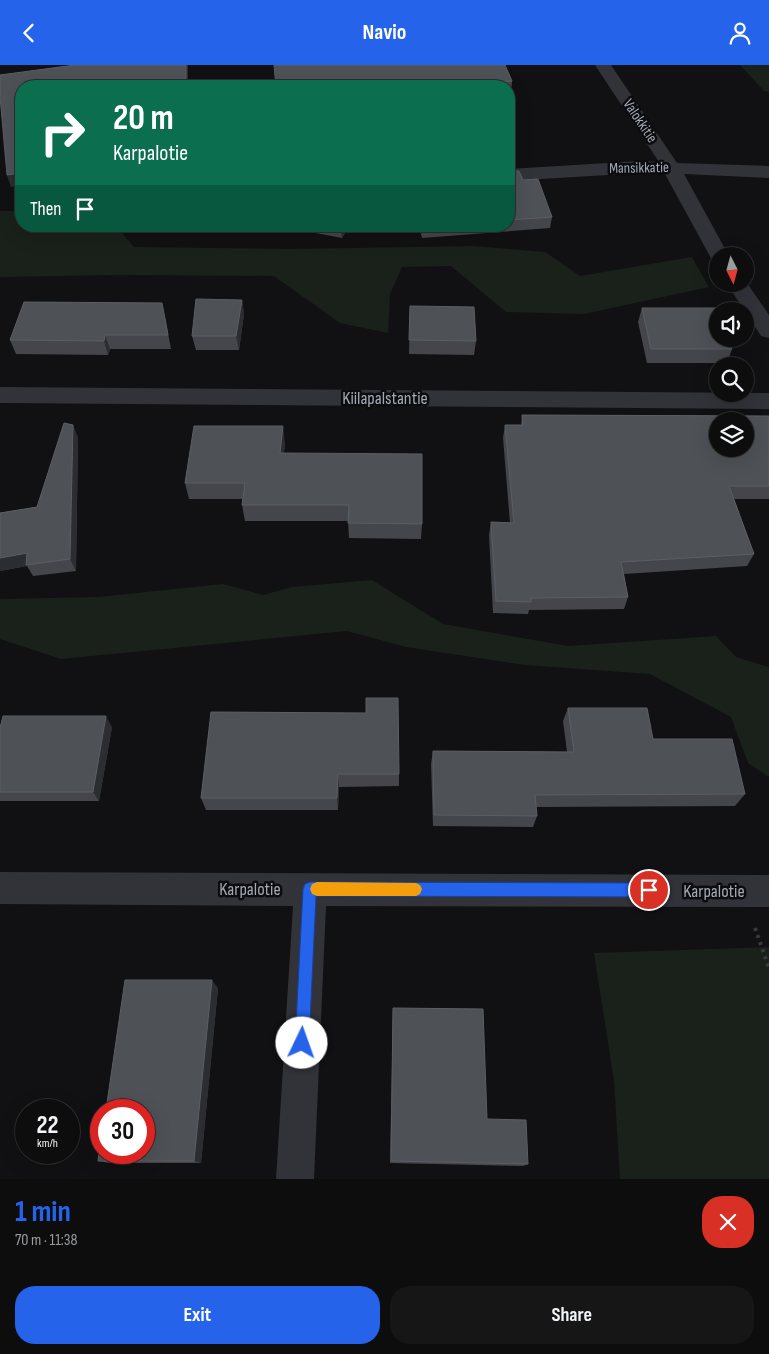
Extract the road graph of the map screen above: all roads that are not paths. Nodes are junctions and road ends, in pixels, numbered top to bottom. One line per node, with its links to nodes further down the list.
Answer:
1 (602, 65): 2 (street, Valokkitie)
2 (671, 167): 3 (street, Mansikkatie); 4 (street, Mansikkatie); 5 (street, Valokkitie)
3 (769, 172)
4 (515, 175)
5 (714, 247)
6 (743, 293): 7 (street)
7 (769, 331)
8 (0, 395): 9 (street, Kiilapalstantie)
9 (769, 401)
10 (0, 888): 11 (street, Karpalotie)
11 (310, 889): 12 (street, Karpalotie); 13 (street)
12 (769, 891)
13 (295, 1179)

